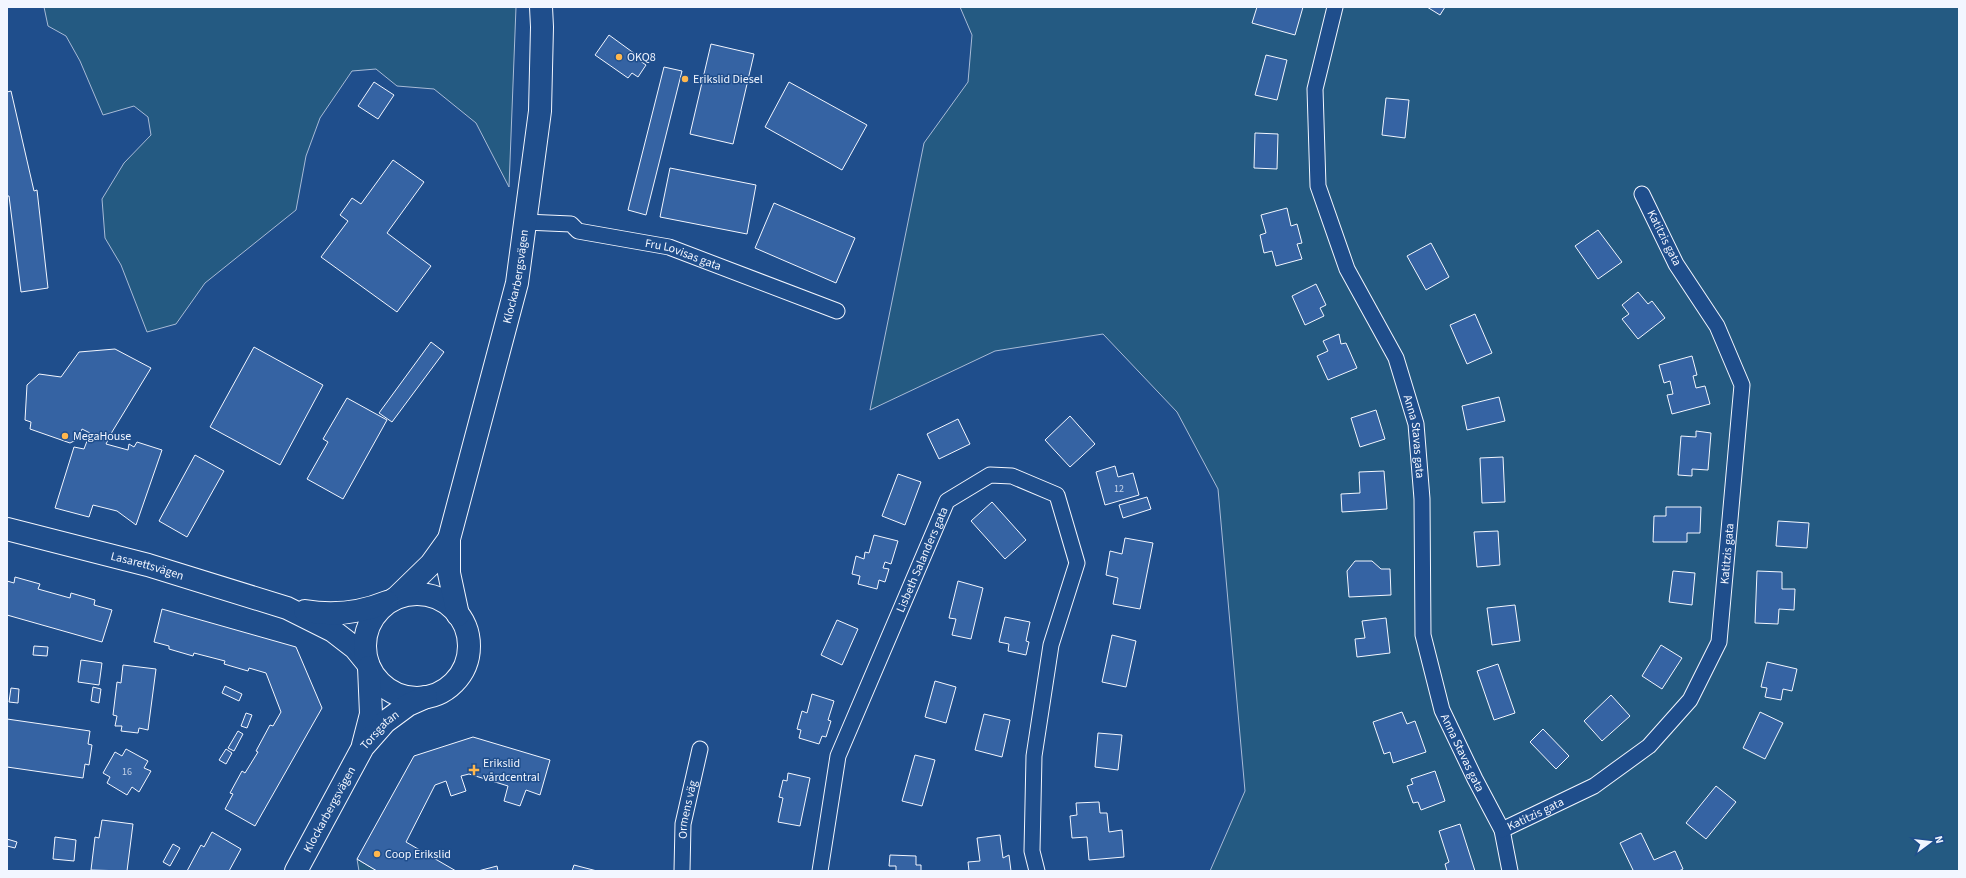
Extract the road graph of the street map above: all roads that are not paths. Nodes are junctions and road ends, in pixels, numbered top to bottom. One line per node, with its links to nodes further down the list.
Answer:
1 (541, 7): 4 (main road, Klockarbergsvägen)
2 (1335, 7): 15 (street, Anna Stavas gata)
3 (1642, 194): 15 (street, Katitzis gata)
4 (525, 222): 5 (street, Fru Lovisas gata); 7 (main road, Klockarbergsvägen)
5 (837, 311)
6 (7, 529): 9 (main road, Lasarettsvägen)
7 (449, 539): 8 (main road, Klockarbergsvägen); 10 (main road, Klockarbergsvägen)
8 (394, 600): 9 (main road, Lasarettsvägen); 10 (main road); 11 (main road)
9 (287, 608): 11 (main road, Lasarettsvägen)
10 (458, 616): 12 (main road)
11 (369, 665): 12 (main road); 13 (main road, Torsgatan)
12 (426, 697): 13 (main road, Torsgatan)
13 (363, 747): 16 (main road, Klockarbergsvägen)
14 (700, 749): 17 (street, Ormens väg)
15 (1502, 830): 20 (street, Anna Stavas gata)
16 (296, 871)
17 (682, 871)
18 (820, 871): 19 (street, Lisbeth Salanders gata)
19 (1037, 871)
20 (1510, 871)

